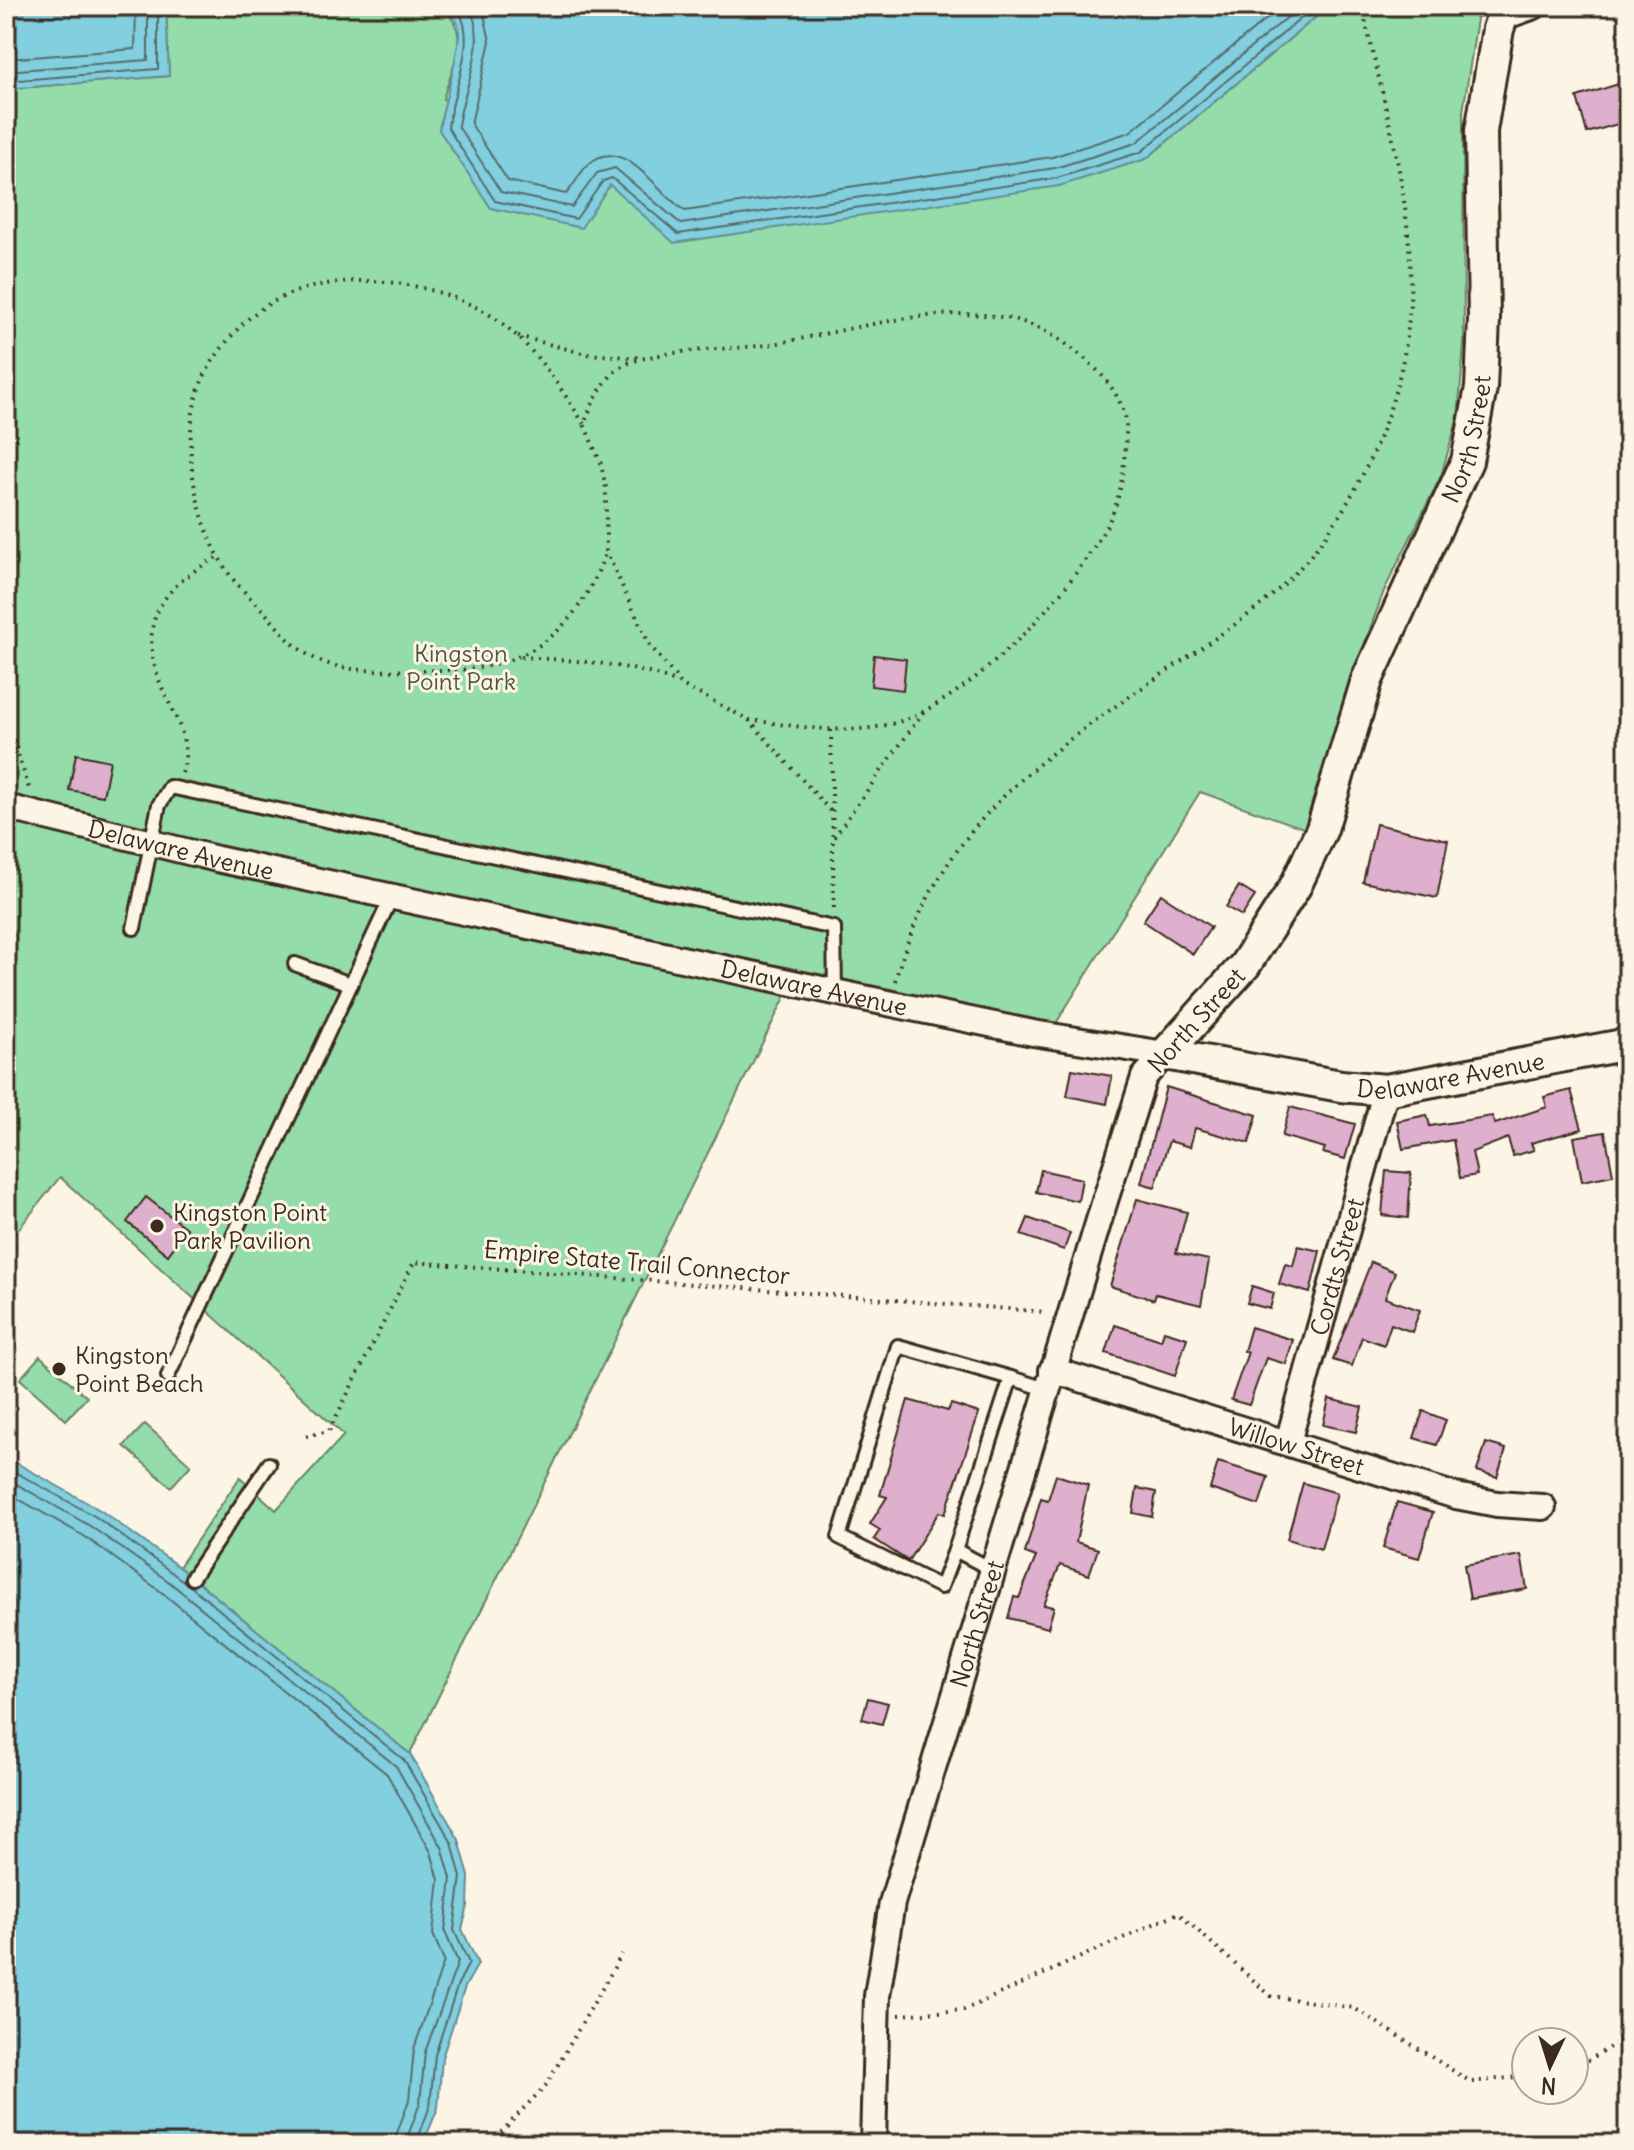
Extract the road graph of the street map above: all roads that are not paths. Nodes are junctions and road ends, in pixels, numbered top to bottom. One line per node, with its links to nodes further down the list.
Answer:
1 (1534, 6): 2 (street)
2 (1504, 12): 11 (street, North Street)
3 (6, 807): 4 (street, Delaware Avenue)
4 (152, 843): 5 (street, Delaware Avenue); 6 (lane); 9 (lane)
5 (392, 896): 8 (lane); 9 (street, Delaware Avenue)
6 (134, 928)
7 (295, 964): 8 (lane)
8 (350, 984): 13 (lane)
9 (835, 991): 11 (street, Delaware Avenue)
10 (1628, 1044): 12 (street, Delaware Avenue)
11 (1165, 1054): 12 (street, Delaware Avenue); 15 (street, North Street)
12 (1386, 1090): 16 (street, Cordts Street)
13 (168, 1376)
14 (1011, 1378): 15 (lane); 19 (lane); 19 (lane)
15 (1049, 1380): 16 (street, Willow Street); 20 (street, North Street)
16 (1288, 1442): 18 (street, Willow Street)
17 (269, 1464): 21 (lane)
18 (1543, 1507)
19 (955, 1550): 20 (lane)
20 (991, 1569): 22 (street, North Street)
21 (192, 1578)
22 (873, 2144)

